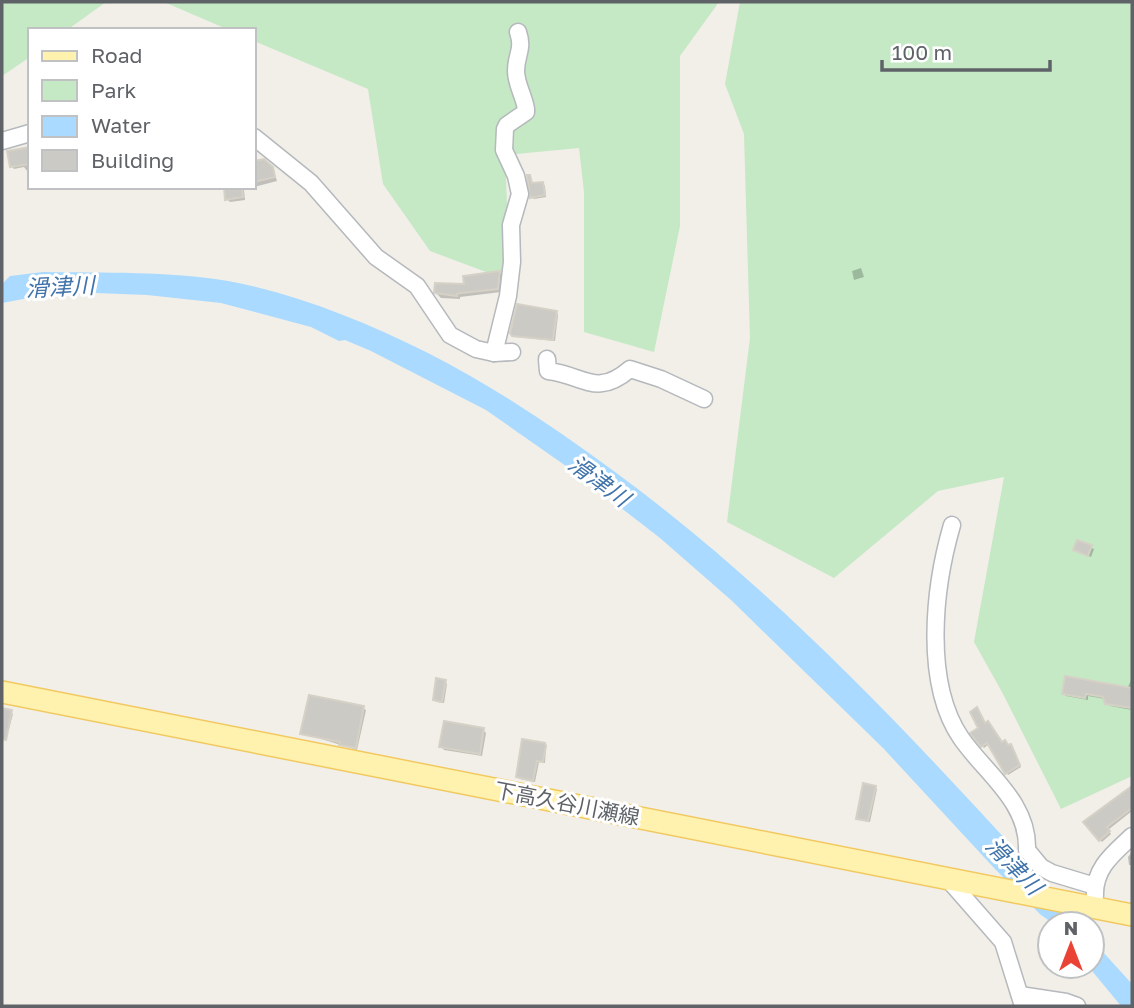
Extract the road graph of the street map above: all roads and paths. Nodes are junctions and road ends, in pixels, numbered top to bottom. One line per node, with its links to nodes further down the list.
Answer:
1 (518, 32): 6 (street)
2 (28, 134): 4 (street)
3 (256, 139): 6 (street)
4 (2, 141)
5 (512, 352): 6 (street)
6 (494, 353)
7 (547, 359): 8 (street)
8 (704, 399)
9 (951, 525): 13 (street)
10 (2, 692): 12 (main road, 下高久谷川瀬線)
11 (1132, 836): 13 (street)
12 (947, 878): 14 (main road, 下高久谷川瀬線); 16 (street)
13 (1094, 886): 14 (street)
14 (1090, 907): 15 (main road, 下高久谷川瀬線)
15 (1132, 915)
16 (1021, 1001): 17 (street)
17 (1077, 1006)

